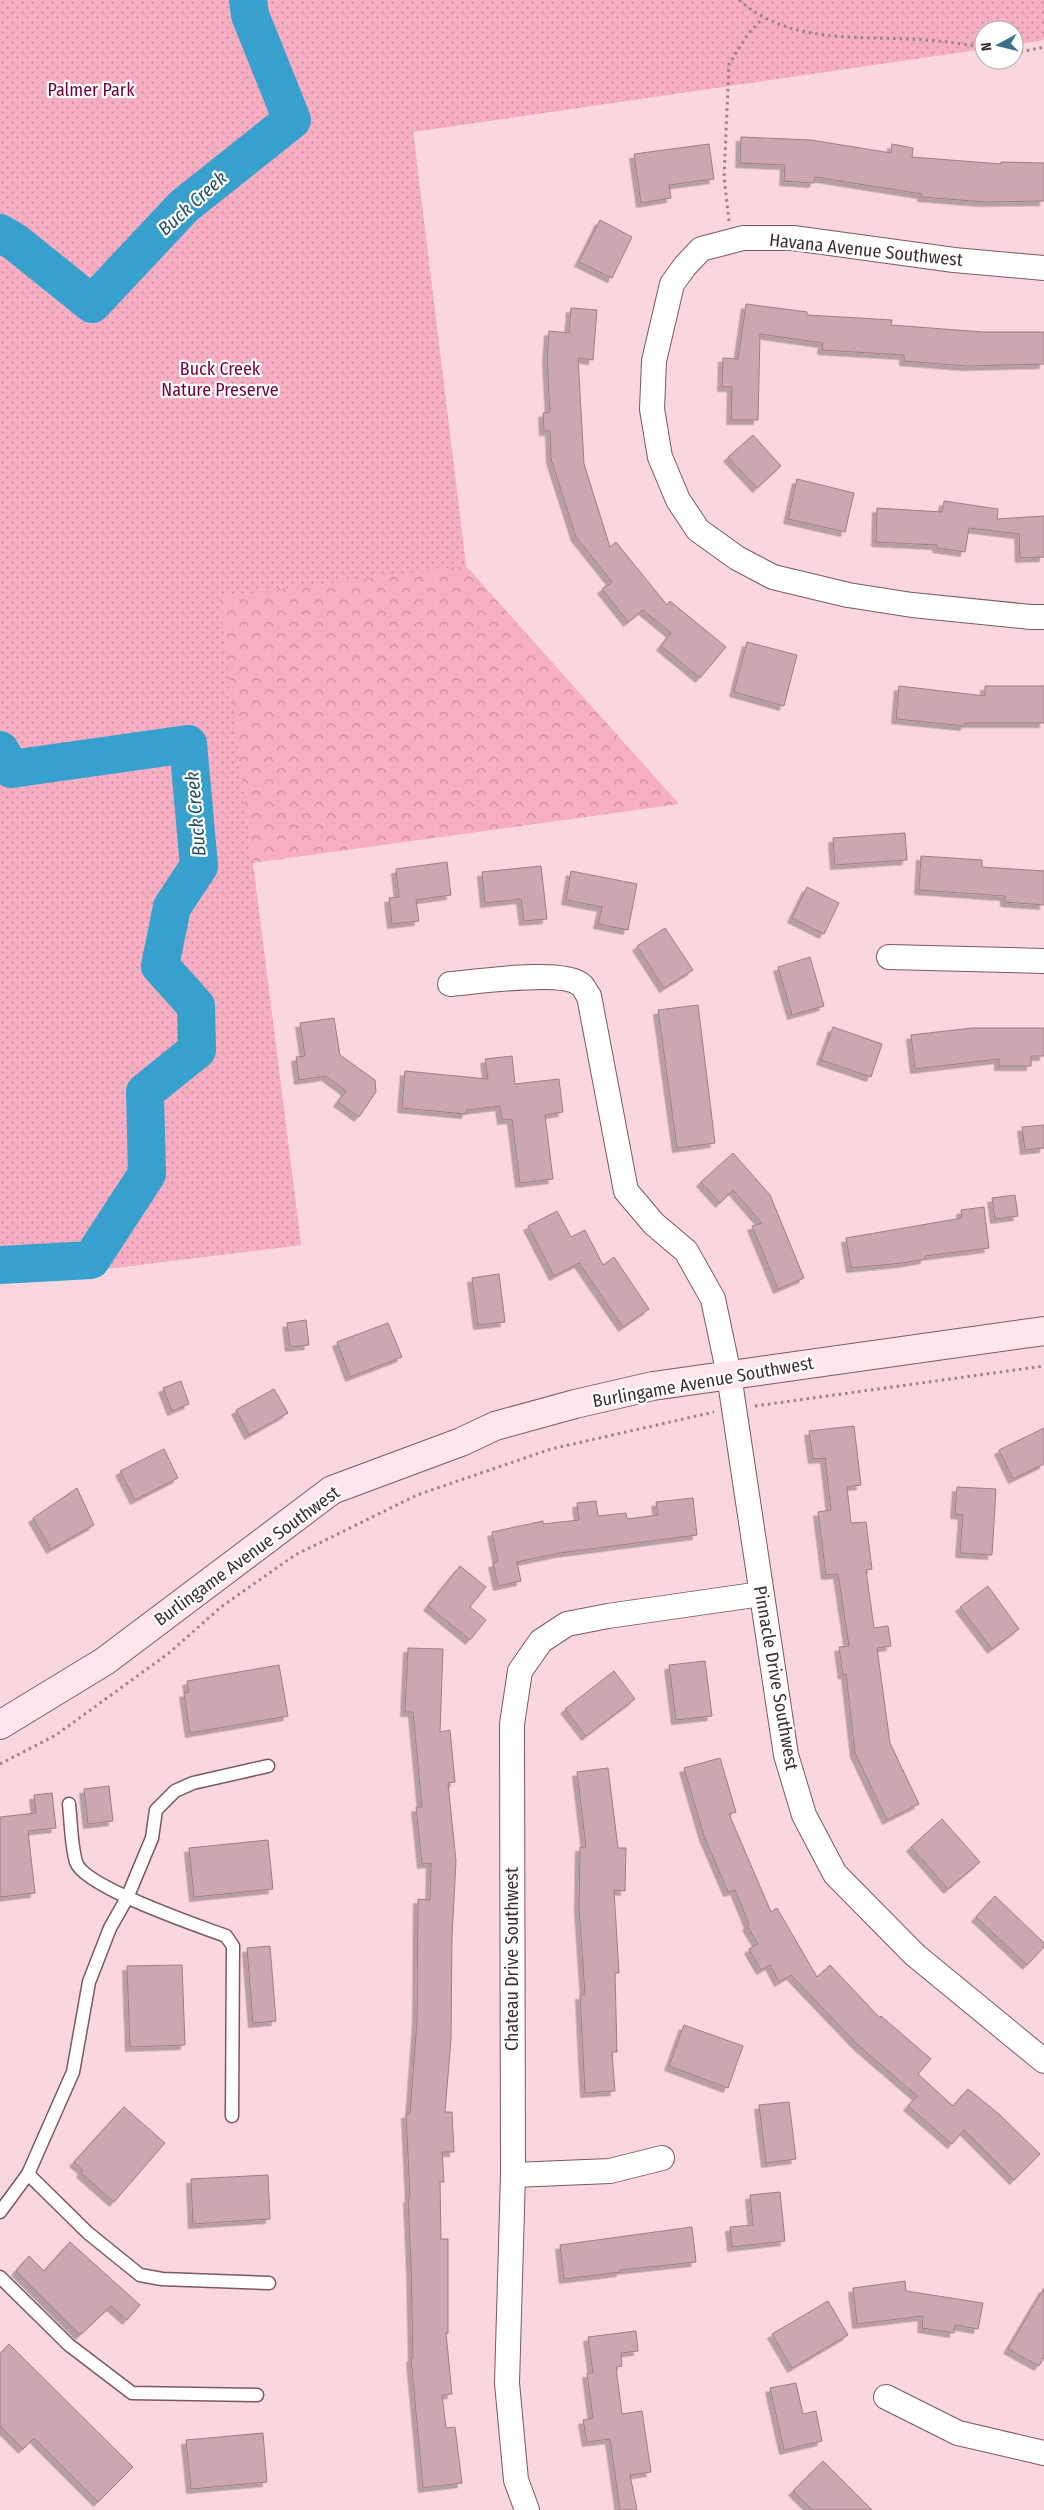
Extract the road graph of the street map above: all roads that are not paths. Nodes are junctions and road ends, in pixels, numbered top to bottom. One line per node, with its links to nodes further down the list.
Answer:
1 (1044, 268): 2 (street, Havana Avenue Southwest)
2 (1044, 617)
3 (889, 957): 4 (street)
4 (1041, 961)
5 (450, 984): 7 (street, Pinnacle Drive Southwest)
6 (1044, 1331): 7 (street, Burlingame Avenue Southwest)
7 (729, 1375): 8 (street, Pinnacle Drive Southwest); 9 (street, Burlingame Avenue Southwest)
8 (761, 1594): 13 (street, Pinnacle Drive Southwest); 17 (street, Chateau Drive Southwest)
9 (0, 1725)
10 (268, 1766): 12 (lane)
11 (70, 1804): 12 (lane)
12 (127, 1898): 14 (lane); 16 (lane)
13 (1042, 2055)
14 (232, 2116)
15 (662, 2158): 17 (street)
16 (28, 2174): 18 (lane); 20 (lane)
17 (513, 2175): 24 (street, Chateau Drive Southwest)
18 (0, 2212)
19 (0, 2277): 21 (lane)
20 (269, 2283)
21 (257, 2395)
22 (886, 2397): 23 (street)
23 (1044, 2453)
24 (527, 2510)

